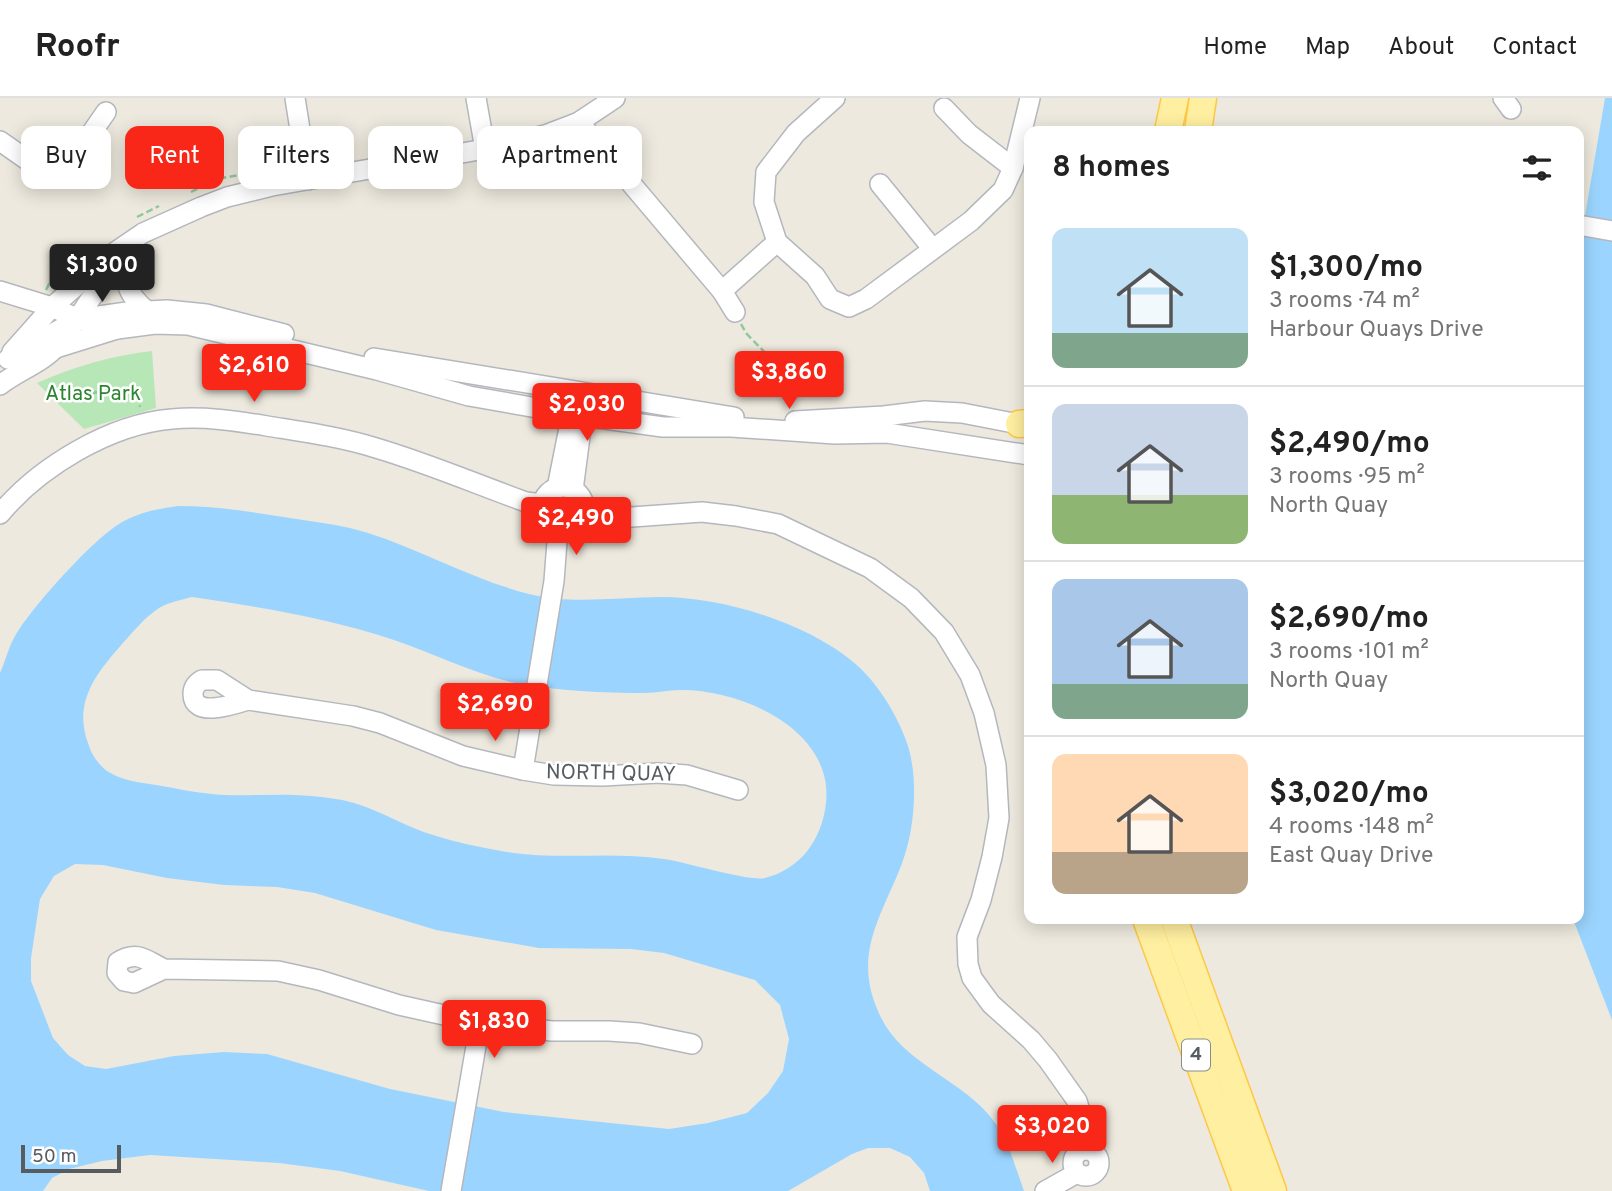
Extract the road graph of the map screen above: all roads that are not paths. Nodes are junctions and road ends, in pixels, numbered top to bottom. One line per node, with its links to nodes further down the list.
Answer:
1 (295, 98): 11 (street)
2 (476, 98): 12 (street)
3 (615, 98): 10 (street)
4 (835, 98): 26 (street)
5 (1030, 98): 19 (street)
6 (1175, 98): 14 (main road)
7 (1203, 100): 15 (main road); 16 (street)
8 (944, 108): 19 (street)
9 (106, 112): 17 (street)
10 (579, 122): 13 (street); 30 (street)
11 (299, 126)
12 (481, 126)
13 (569, 126)
14 (1169, 126)
15 (1199, 126)
16 (1207, 126)
17 (0, 141)
18 (477, 150): 20 (street)
19 (1013, 168): 28 (street)
20 (354, 171)
21 (880, 184): 28 (street)
22 (265, 189): 23 (street)
23 (164, 224): 27 (street); 31 (street)
24 (1584, 226): 25 (street)
25 (1612, 231)
26 (777, 242): 28 (street); 30 (street)
27 (139, 247): 32 (street); 34 (street)
28 (932, 248)
29 (0, 290): 31 (street)
30 (722, 291): 33 (street)
31 (52, 307): 34 (street); 37 (street)
32 (147, 311): 34 (street); 39 (street)
33 (734, 312)
34 (78, 319): 35 (street); 36 (street); 37 (street)
35 (117, 329): 36 (street); 40 (street)
36 (56, 348): 38 (street)
37 (4, 363)
38 (0, 384)
39 (581, 392): 41 (street); 43 (street)
40 (541, 408): 41 (street); 45 (street)
41 (578, 415): 42 (street); 45 (street)
42 (632, 423): 44 (street); 45 (street)
43 (1024, 424)
44 (1024, 454)
45 (571, 456): 46 (street)
46 (565, 489): 47 (street); 48 (street)
47 (541, 504): 49 (street); 50 (street)
48 (584, 510): 50 (street); 60 (street)
49 (0, 514)
50 (558, 529): 52 (street, NORTH QUAY)
51 (248, 700): 52 (street, NORTH QUAY)
52 (523, 770): 53 (street, NORTH QUAY)
53 (738, 790)
54 (1148, 924): 61 (main road, 4)
55 (1176, 924): 62 (main road, 4)
56 (164, 969): 57 (street)
57 (480, 1023): 58 (street); 59 (street)
58 (692, 1044)
59 (451, 1191)
60 (1045, 1191)
61 (1246, 1191)
62 (1273, 1191)

